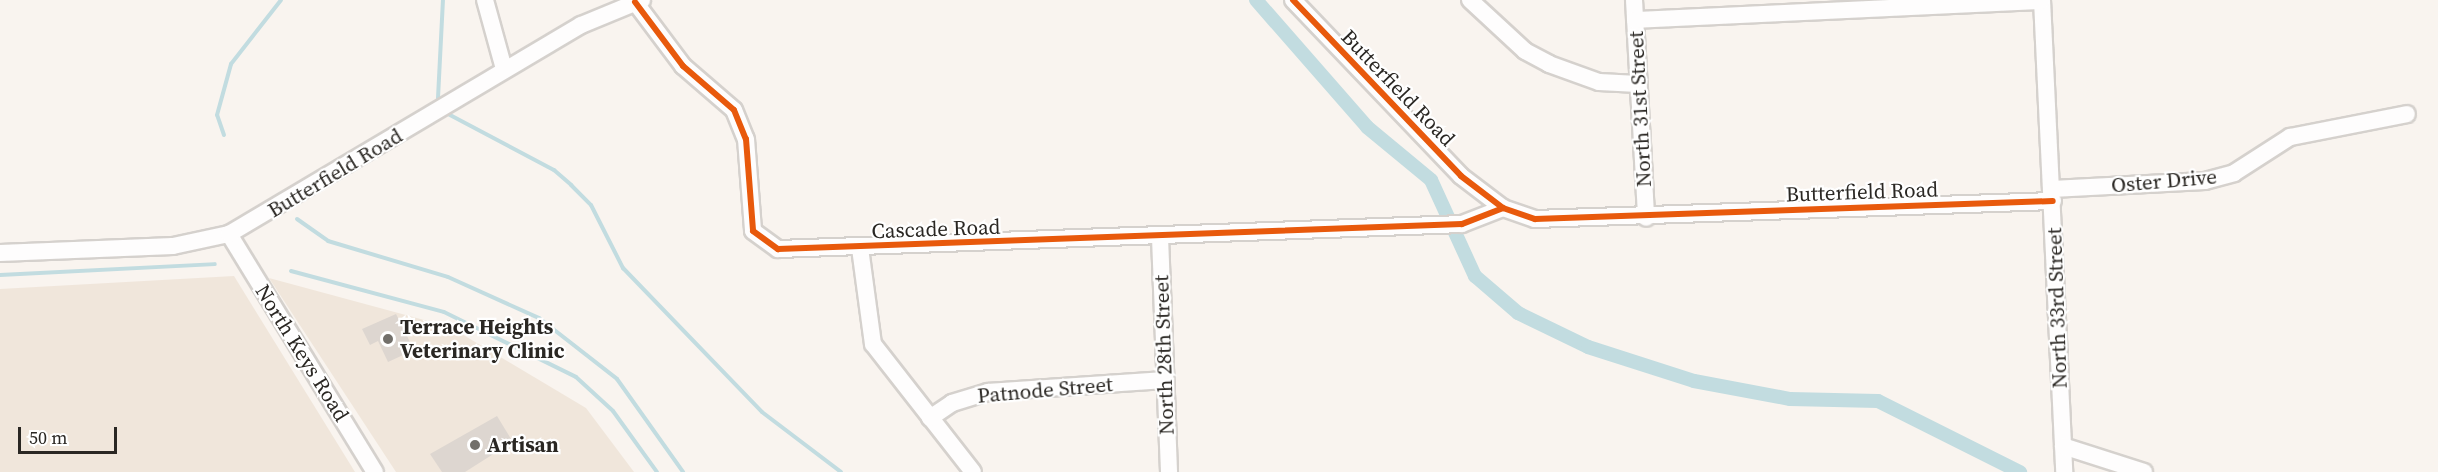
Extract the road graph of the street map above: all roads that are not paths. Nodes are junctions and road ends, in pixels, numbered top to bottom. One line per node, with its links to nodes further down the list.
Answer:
1 (485, 0): 8 (street)
2 (1293, 0): 12 (street, Butterfield Road)
3 (1470, 0): 9 (street)
4 (1634, 0): 7 (street, North 31st Street)
5 (638, 1): 8 (street, Butterfield Road); 16 (street, Cascade Road)
6 (2042, 1): 7 (street); 11 (street, North 33rd Street)
7 (1635, 20): 9 (street, North 31st Street)
8 (504, 69): 14 (street, Butterfield Road)
9 (1638, 84): 13 (street, North 31st Street)
10 (2407, 114): 11 (street, Oster Drive)
11 (2053, 195): 13 (street, Butterfield Road); 20 (street, North 33rd Street)
12 (1503, 208): 13 (street, Butterfield Road); 15 (street, Cascade Road)
13 (1646, 218)
14 (229, 234): 17 (street, Butterfield Road); 21 (street, North Keys Road)
15 (1160, 237): 16 (street, Cascade Road); 18 (street, North 28th Street)
16 (860, 248): 19 (street)
17 (0, 253)
18 (1165, 380): 19 (street, Patnode Street); 23 (street, North 28th Street)
19 (930, 418): 22 (street)
20 (2063, 446): 24 (street, North 33rd Street); 25 (street)
21 (375, 472)
22 (973, 472)
23 (1169, 472)
24 (2064, 472)
25 (2144, 472)

